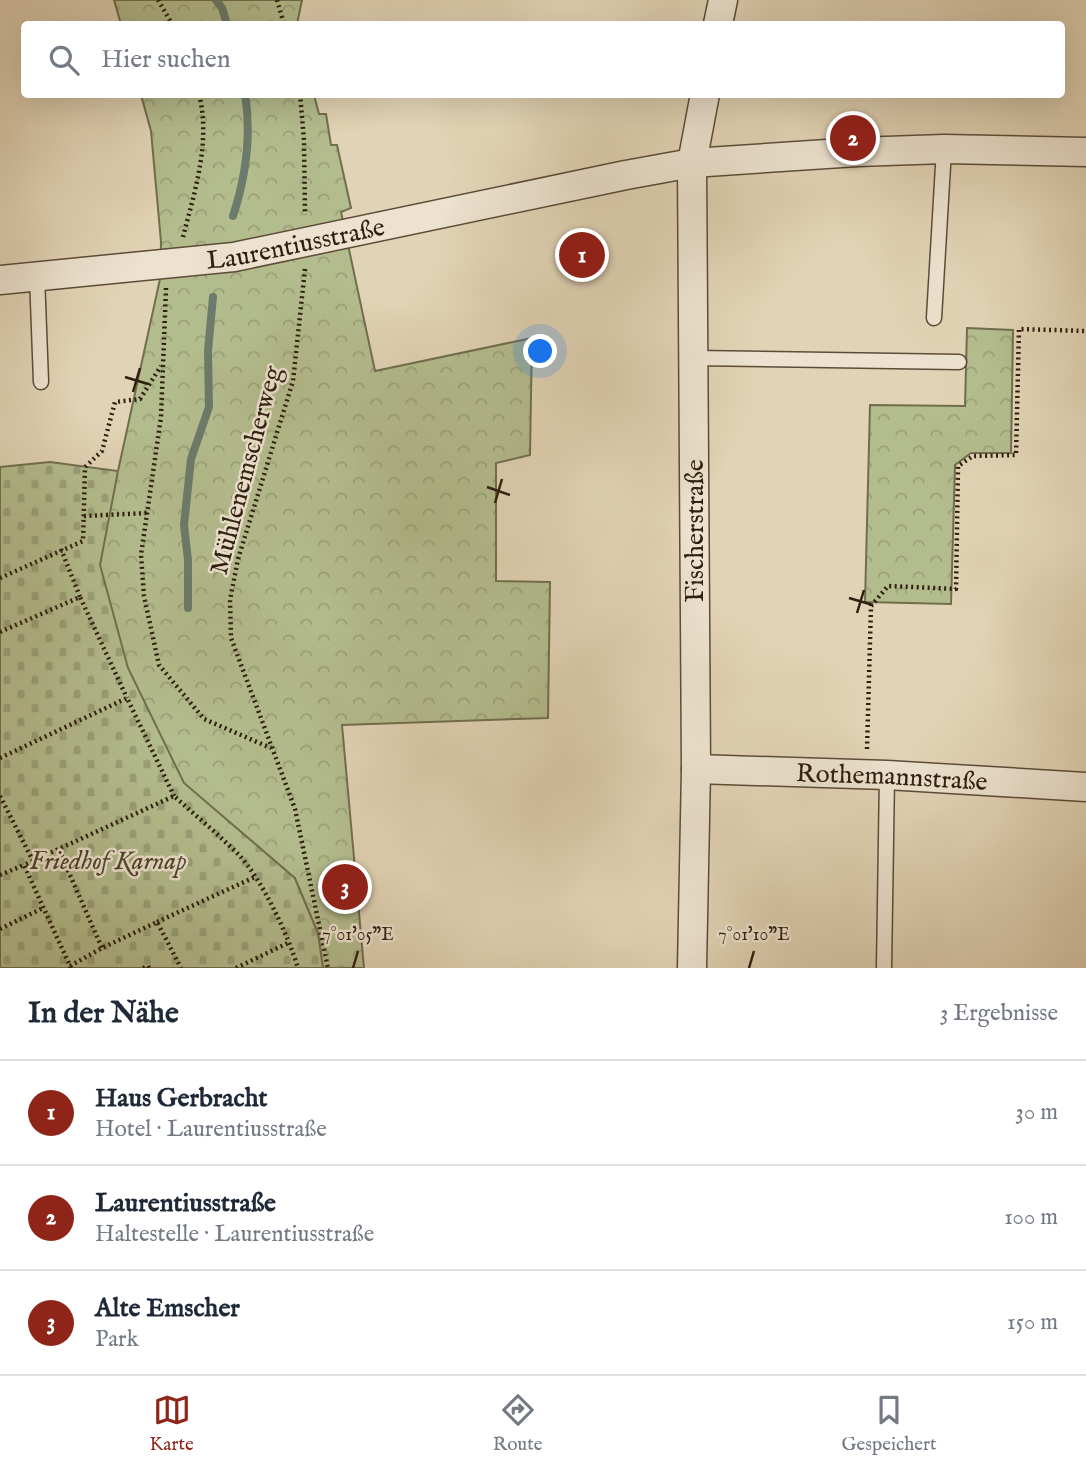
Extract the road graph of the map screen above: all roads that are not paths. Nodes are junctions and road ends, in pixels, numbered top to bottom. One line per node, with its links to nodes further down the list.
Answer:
1 (723, 0): 2 (street)
2 (719, 21)
3 (704, 98): 6 (street, Fischerstraße)
4 (944, 149): 5 (street, Laurentiusstraße); 6 (street, Laurentiusstraße); 9 (lane)
5 (1086, 152)
6 (692, 163): 7 (street, Laurentiusstraße); 10 (street, Fischerstraße)
7 (37, 276): 8 (street, Laurentiusstraße); 12 (lane)
8 (0, 280)
9 (934, 318)
10 (693, 358): 11 (lane); 13 (street, Fischerstraße)
11 (959, 362)
12 (41, 382)
13 (696, 769): 14 (street, Rothemannstraße); 16 (street, Fischerstraße)
14 (877, 775): 15 (street, Rothemannstraße); 17 (lane)
15 (1086, 787)
16 (692, 968)
17 (884, 968)

